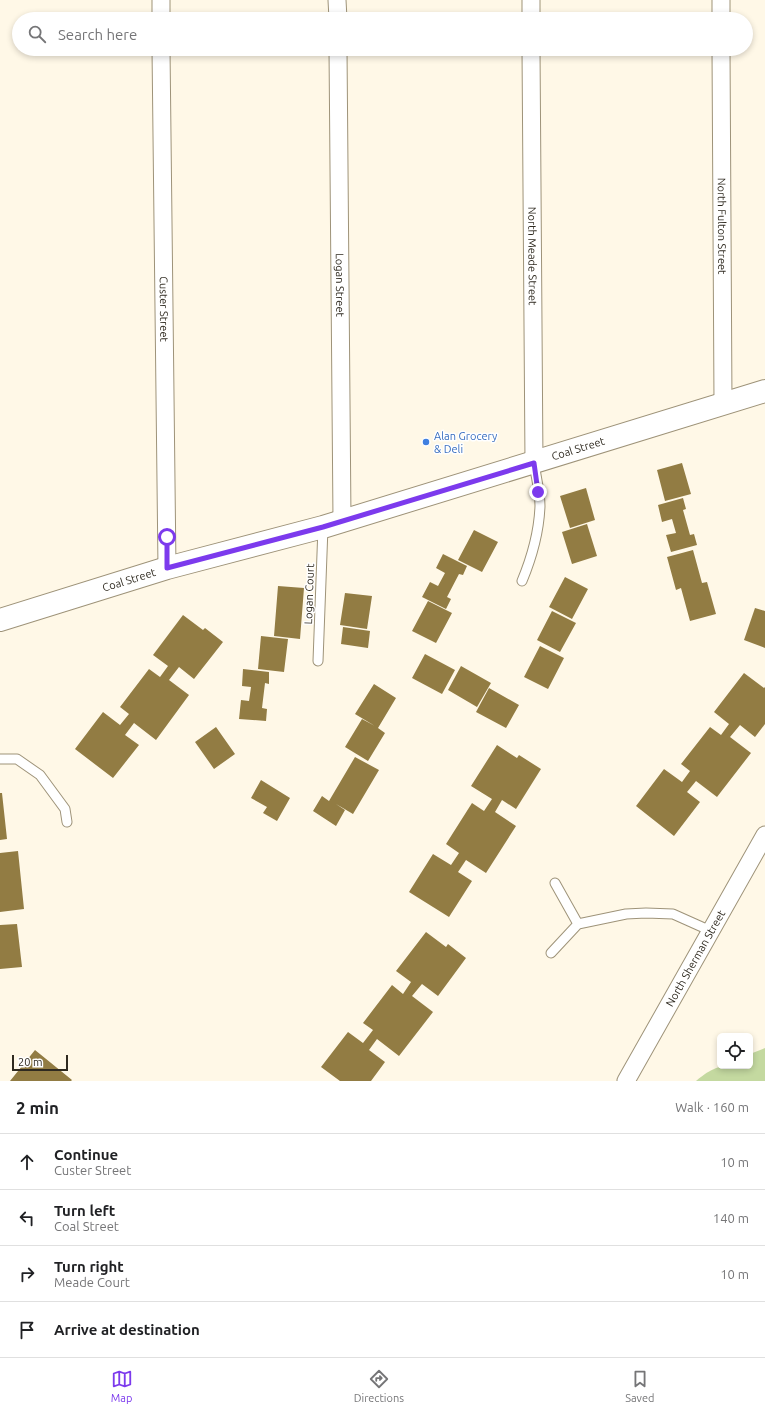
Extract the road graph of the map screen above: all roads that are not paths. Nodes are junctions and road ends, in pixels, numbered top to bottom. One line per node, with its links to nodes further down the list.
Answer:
1 (161, 0): 5 (street)
2 (337, 0): 6 (street)
3 (531, 0): 7 (street)
4 (721, 0): 8 (street)
5 (161, 12)
6 (338, 12)
7 (531, 12)
8 (721, 12)
9 (161, 56): 17 (street, Custer Street)
10 (338, 56): 16 (street, Logan Street)
11 (531, 56): 15 (street, North Meade Street)
12 (721, 56): 14 (street, North Fulton Street)
13 (765, 391): 14 (main road, Coal Street)
14 (723, 403): 15 (main road, Coal Street)
15 (534, 463): 16 (main road, Coal Street); 18 (lane)
16 (333, 524): 17 (main road, Coal Street); 20 (lane, Logan Court)
17 (167, 568): 19 (main road, Coal Street)
18 (522, 581)
19 (0, 620)
20 (318, 661)
21 (0, 759): 22 (lane)
22 (67, 822)
23 (765, 835): 26 (street, North Sherman Street)
24 (555, 883): 25 (lane)
25 (578, 924): 26 (lane); 27 (lane)
26 (711, 932): 28 (street, North Sherman Street)
27 (551, 953)
28 (626, 1081)

